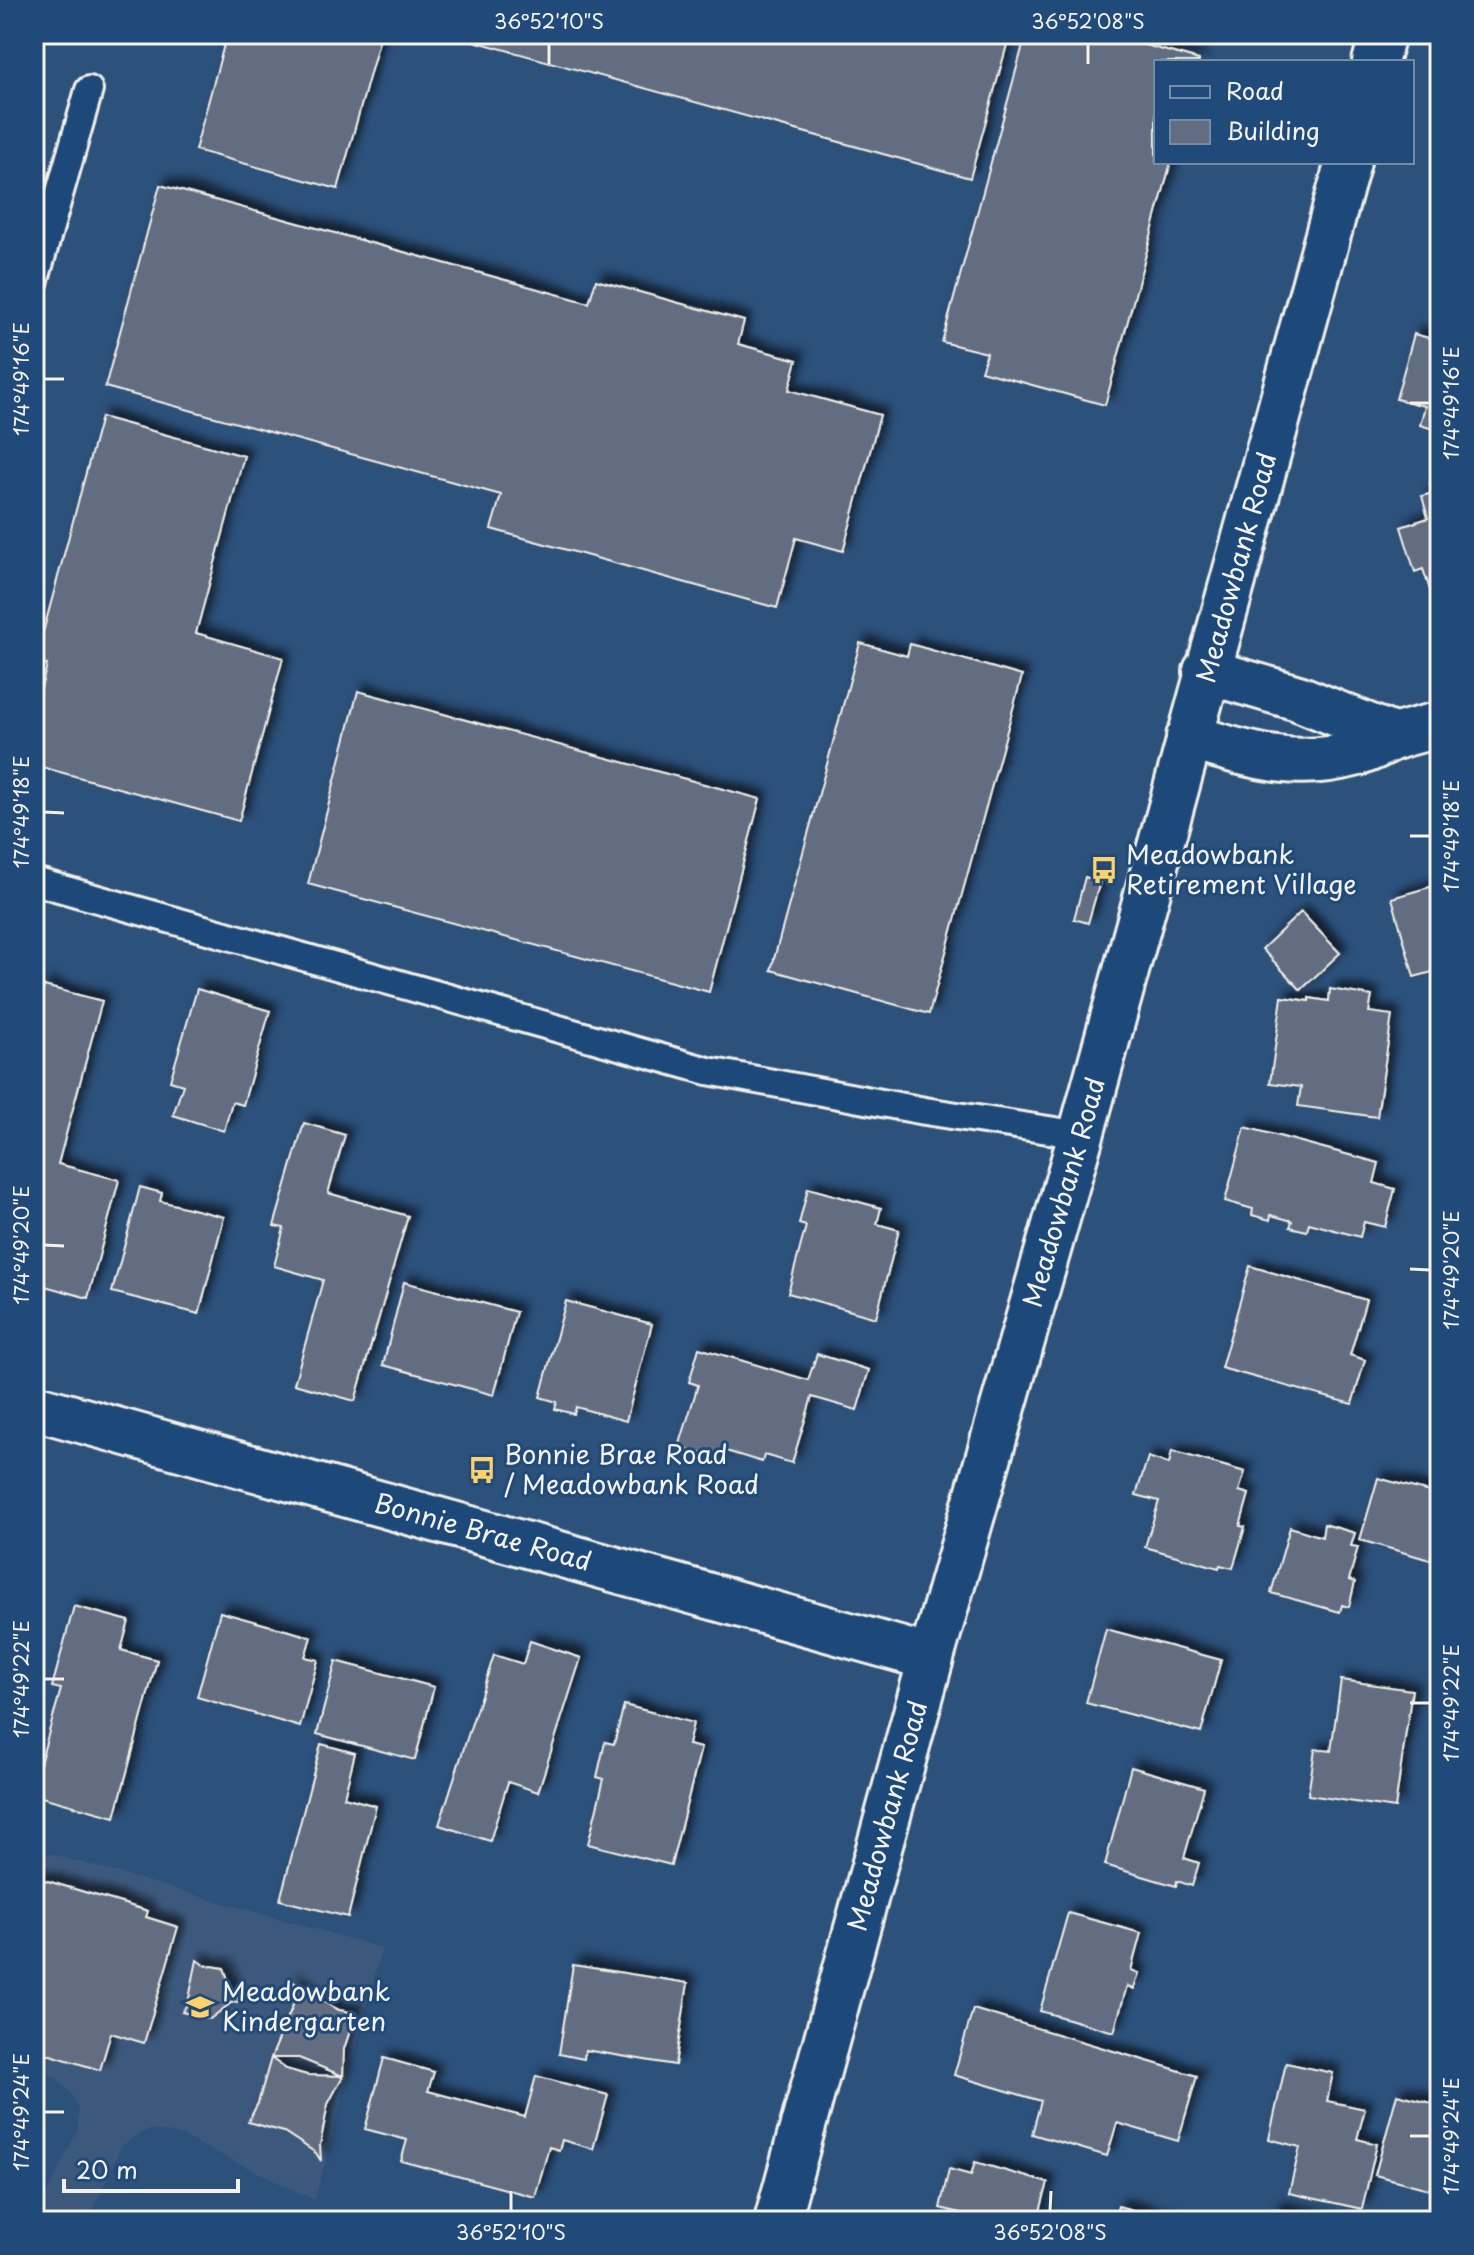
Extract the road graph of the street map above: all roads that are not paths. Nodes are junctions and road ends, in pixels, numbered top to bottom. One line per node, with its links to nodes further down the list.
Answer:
1 (1383, 34): 2 (street)
2 (1376, 60)
3 (89, 90): 5 (lane)
4 (1347, 164): 6 (street, Meadowbank Road)
5 (34, 283)
6 (1206, 671): 8 (street, Meadowbank Road); 9 (street)
7 (1440, 724): 9 (street)
8 (1189, 737): 9 (street); 11 (street, Meadowbank Road)
9 (1395, 737)
10 (34, 881): 11 (lane)
11 (1081, 1135): 13 (street, Meadowbank Road)
12 (34, 1407): 13 (street, Bonnie Brae Road)
13 (931, 1658): 14 (street, Meadowbank Road)
14 (777, 2221)

